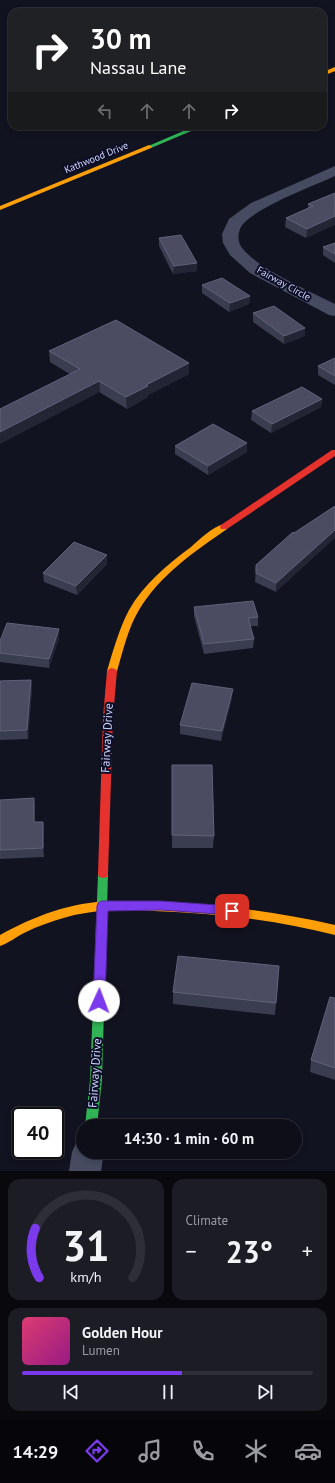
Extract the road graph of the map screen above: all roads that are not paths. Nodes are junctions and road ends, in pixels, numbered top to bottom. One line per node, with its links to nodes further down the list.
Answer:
1 (190, 130): 3 (street, Kathwood Drive)
2 (335, 170): 4 (street, Fairway Circle)
3 (0, 208)
4 (335, 311)
5 (335, 452): 6 (street, Fairway Drive)
6 (102, 906): 7 (street); 8 (street); 9 (street, Fairway Drive)
7 (335, 930)
8 (0, 941)
9 (92, 1119)
10 (87, 1159): 11 (street)
11 (84, 1171)

